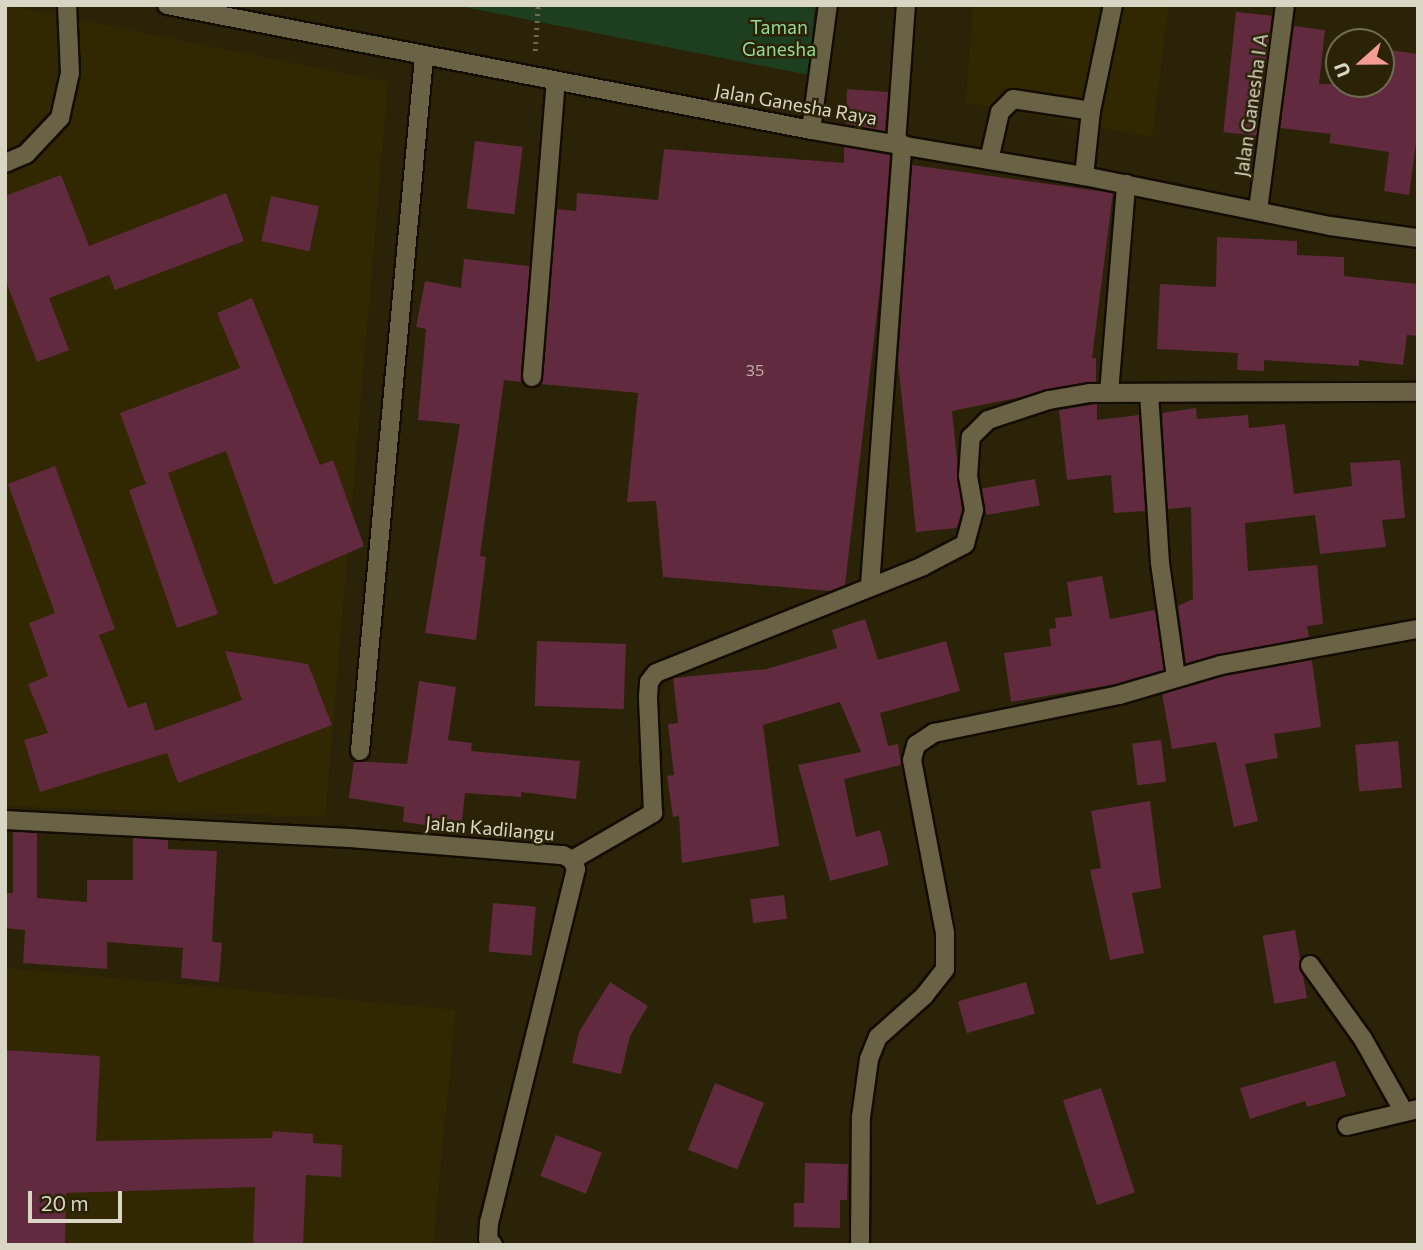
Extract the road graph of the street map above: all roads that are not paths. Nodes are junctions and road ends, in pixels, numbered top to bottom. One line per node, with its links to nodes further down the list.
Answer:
1 (67, 5): 13 (street)
2 (167, 5): 7 (street, Jalan Ganesha Raya)
3 (828, 5): 10 (street)
4 (906, 5): 11 (street)
5 (1114, 5): 9 (street)
6 (1285, 5): 16 (street, Jalan Ganesha I A)
7 (424, 57): 8 (street, Jalan Ganesha Raya); 25 (street)
8 (556, 81): 10 (street, Jalan Ganesha Raya); 18 (street)
9 (1091, 111): 12 (street); 14 (street)
10 (811, 130): 11 (street, Jalan Ganesha Raya)
11 (899, 144): 12 (street, Jalan Ganesha Raya); 22 (street)
12 (989, 159): 14 (street, Jalan Ganesha Raya)
13 (5, 163)
14 (1084, 176): 15 (street, Jalan Ganesha Raya)
15 (1126, 184): 16 (street, Jalan Ganesha Raya); 20 (street)
16 (1258, 210): 17 (street, Jalan Ganesha Raya)
17 (1418, 238)
18 (533, 377)
19 (1418, 391): 21 (street)
20 (1109, 393): 21 (street); 22 (street)
21 (1149, 393): 24 (street)
22 (870, 585): 27 (street)
23 (1418, 629): 24 (street)
24 (1176, 677): 32 (street)
25 (360, 751)
26 (5, 820): 27 (street, Jalan Kadilangu)
27 (572, 860): 31 (street, Jalan Kadilangu)
28 (1310, 965): 29 (street)
29 (1411, 1110): 30 (street)
30 (1347, 1126)
31 (493, 1245)
32 (860, 1245)

